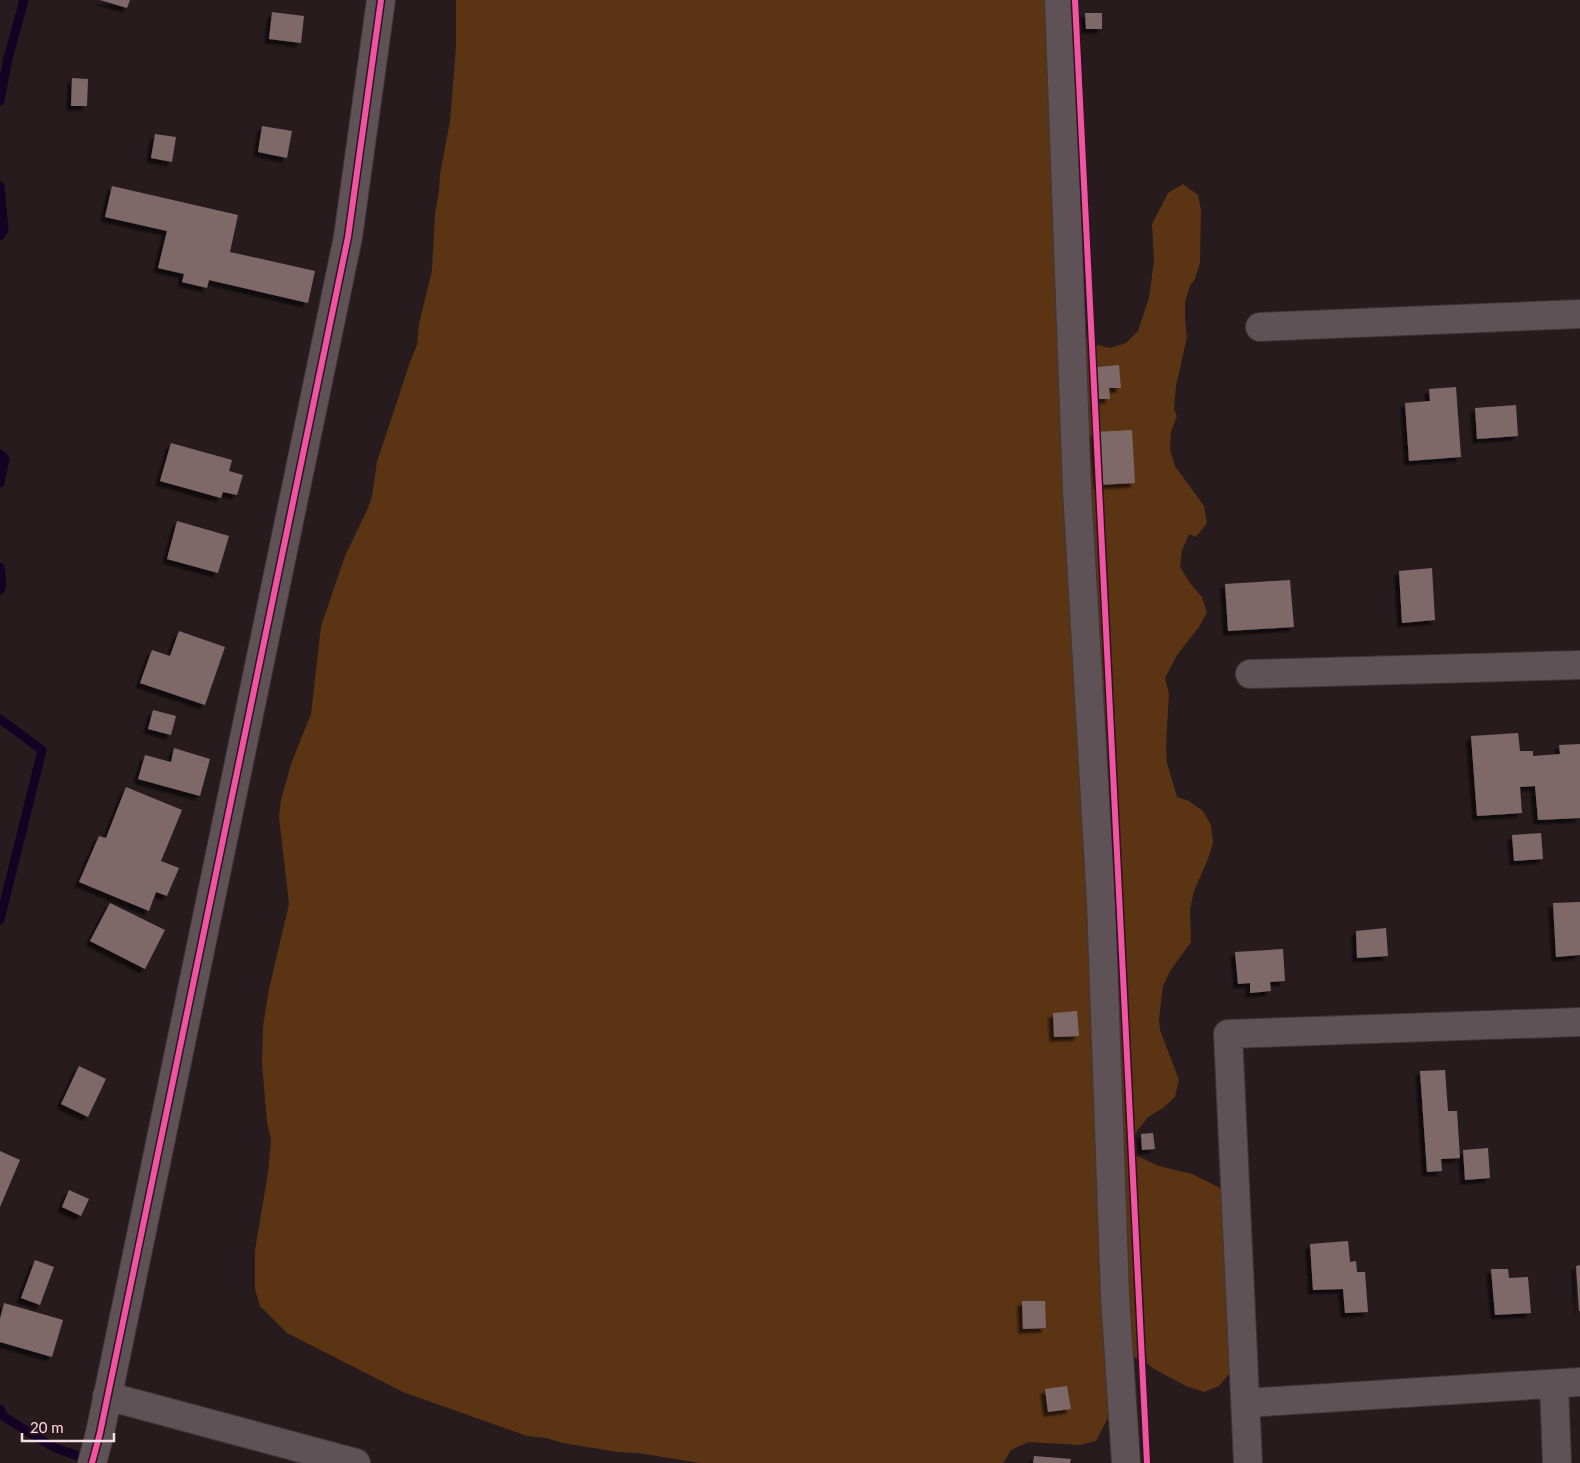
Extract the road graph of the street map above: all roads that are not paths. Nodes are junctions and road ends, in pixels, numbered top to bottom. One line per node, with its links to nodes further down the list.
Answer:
1 (381, 0): 9 (street)
2 (1059, 0): 13 (street)
3 (1580, 314): 4 (street)
4 (1260, 327)
5 (1580, 665): 6 (street)
6 (1250, 674)
7 (1580, 1022): 10 (street)
8 (1567, 1383): 10 (street); 15 (street)
9 (107, 1396): 11 (street); 12 (street)
10 (1246, 1403): 14 (street)
11 (92, 1463)
12 (356, 1463)
13 (1126, 1463)
14 (1248, 1463)
15 (1557, 1463)

